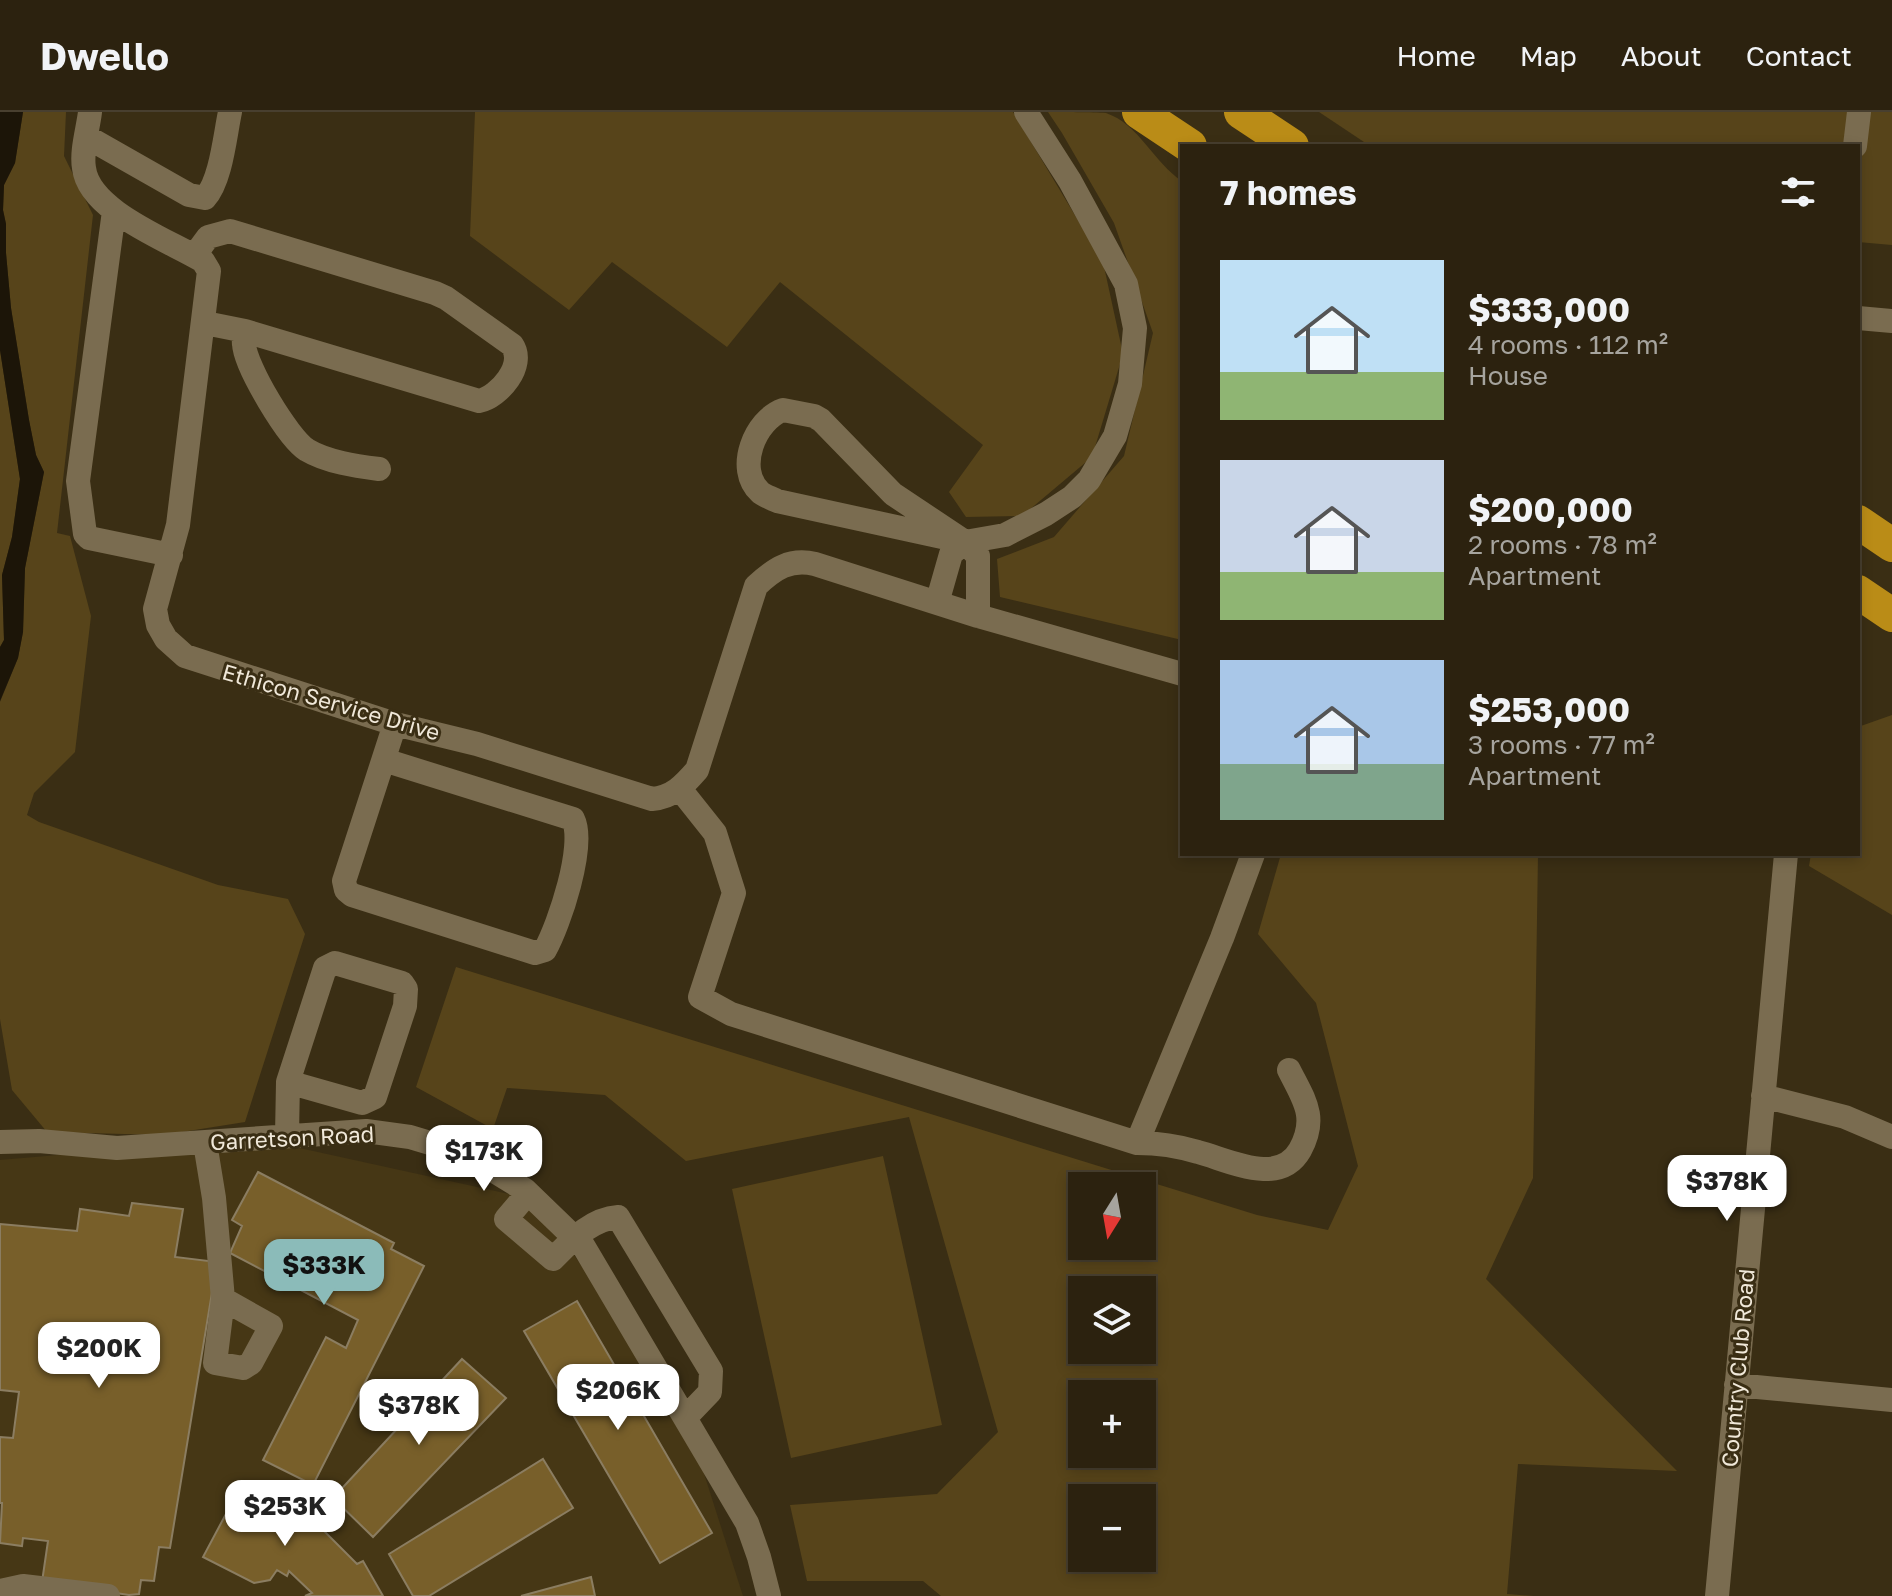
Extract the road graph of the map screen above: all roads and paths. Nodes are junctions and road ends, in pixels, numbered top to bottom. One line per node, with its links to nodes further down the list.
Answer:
1 (90, 112): 7 (street)
2 (230, 112): 7 (street)
3 (1026, 112): 19 (street)
4 (1139, 112): 8 (highway)
5 (1241, 112): 9 (highway)
6 (1859, 112): 10 (street)
7 (87, 137): 11 (street)
8 (1187, 144)
9 (1289, 144)
10 (1855, 144)
11 (114, 211): 12 (street); 21 (street)
12 (194, 256): 15 (street, Ethicon Service Drive); 16 (street)
13 (1860, 318): 14 (street)
14 (1892, 321)
15 (205, 323): 16 (street); 21 (street, Ethicon Service Drive)
16 (245, 331): 17 (street)
17 (379, 469)
18 (1860, 523): 20 (highway)
19 (965, 542): 19 (street); 23 (street); 25 (street)
20 (1892, 545)
21 (171, 555): 27 (street, Ethicon Service Drive)
22 (1860, 593): 24 (highway)
23 (937, 603): 25 (street); 29 (street)
24 (1892, 615)
25 (978, 616): 26 (street)
26 (1180, 673)
27 (395, 724): 28 (street); 29 (street, Ethicon Service Drive)
28 (384, 760): 28 (street)
29 (680, 789): 39 (street)
30 (1252, 856): 39 (street)
31 (1786, 856): 34 (street, Country Club Road)
32 (1289, 1070): 39 (street)
33 (288, 1082): 33 (street); 35 (street)
34 (1763, 1096): 36 (street); 43 (street, Country Club Road)
35 (287, 1135): 38 (street, Garretson Road); 40 (street, Garretson Road)
36 (1892, 1137)
37 (0, 1142): 38 (street, Garretson Road)
38 (205, 1143): 42 (street)
39 (1137, 1143)
40 (528, 1193): 41 (street, Garretson Road); 41 (street)
41 (574, 1237): 45 (street, Garretson Road); 45 (street)
42 (223, 1299)
43 (1736, 1385): 44 (street); 49 (street, Country Club Road)
44 (1892, 1400)
45 (686, 1417): 48 (street, Garretson Road)
46 (0, 1591): 47 (street)
47 (108, 1596)
48 (769, 1596)
49 (1717, 1596)

